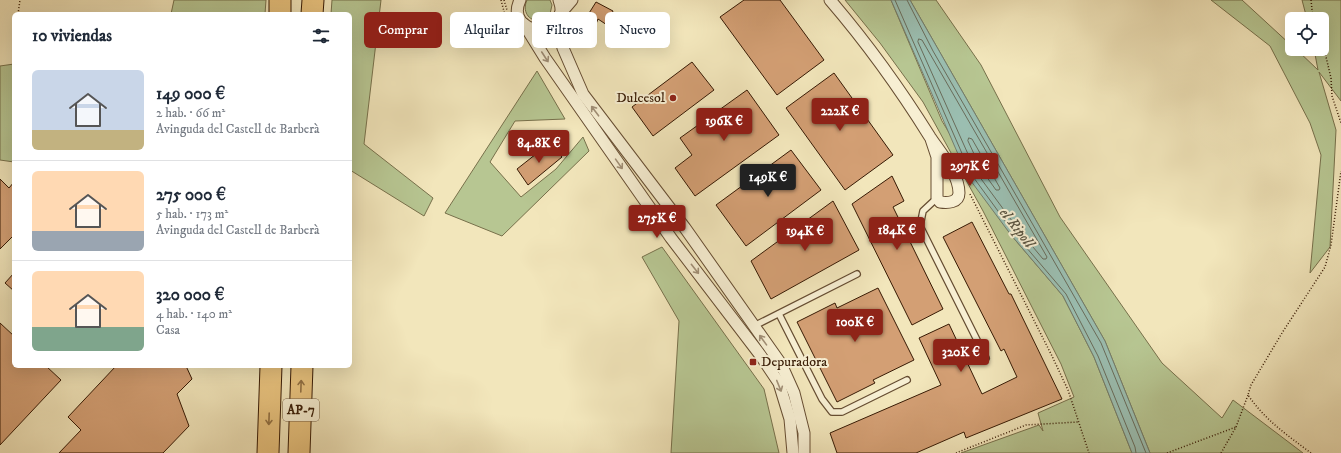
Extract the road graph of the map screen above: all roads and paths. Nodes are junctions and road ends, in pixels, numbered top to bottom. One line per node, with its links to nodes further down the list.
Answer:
1 (20, 0): 8 (path)
2 (280, 0): 9 (highway)
3 (313, 0): 10 (highway)
4 (559, 0): 11 (street)
5 (572, 0): 12 (street)
6 (830, 0): 20 (street)
7 (1311, 0): 13 (path)
8 (18, 12)
9 (280, 12)
10 (312, 12)
11 (558, 12)
12 (563, 12)
13 (1313, 12)
14 (524, 24): 15 (street); 36 (street, one-way to 36)
15 (532, 28)
16 (563, 48): 26 (street, one-way to 16)
17 (1326, 56): 18 (path)
18 (1340, 116): 19 (path)
19 (1341, 123)
20 (931, 139): 22 (street); 22 (street)
21 (1341, 171): 31 (path)
22 (937, 198): 27 (lane)
23 (973, 201): 32 (path)
24 (857, 274): 25 (lane)
25 (779, 314): 26 (lane); 30 (lane)
26 (754, 327): 37 (street, one-way to 26)
27 (986, 358)
28 (271, 368): 34 (highway, AP-7, one-way to 34)
29 (302, 368): 35 (highway, AP-7, one-way to 29)
30 (907, 380)
31 (1248, 395): 33 (path); 42 (path)
32 (1078, 422): 38 (path); 39 (path)
33 (1236, 428): 40 (path); 41 (path)
34 (268, 453)
35 (299, 453)
36 (793, 453)
37 (804, 453)
38 (956, 453)
39 (1089, 453)
40 (1167, 453)
41 (1221, 453)
42 (1311, 453)

